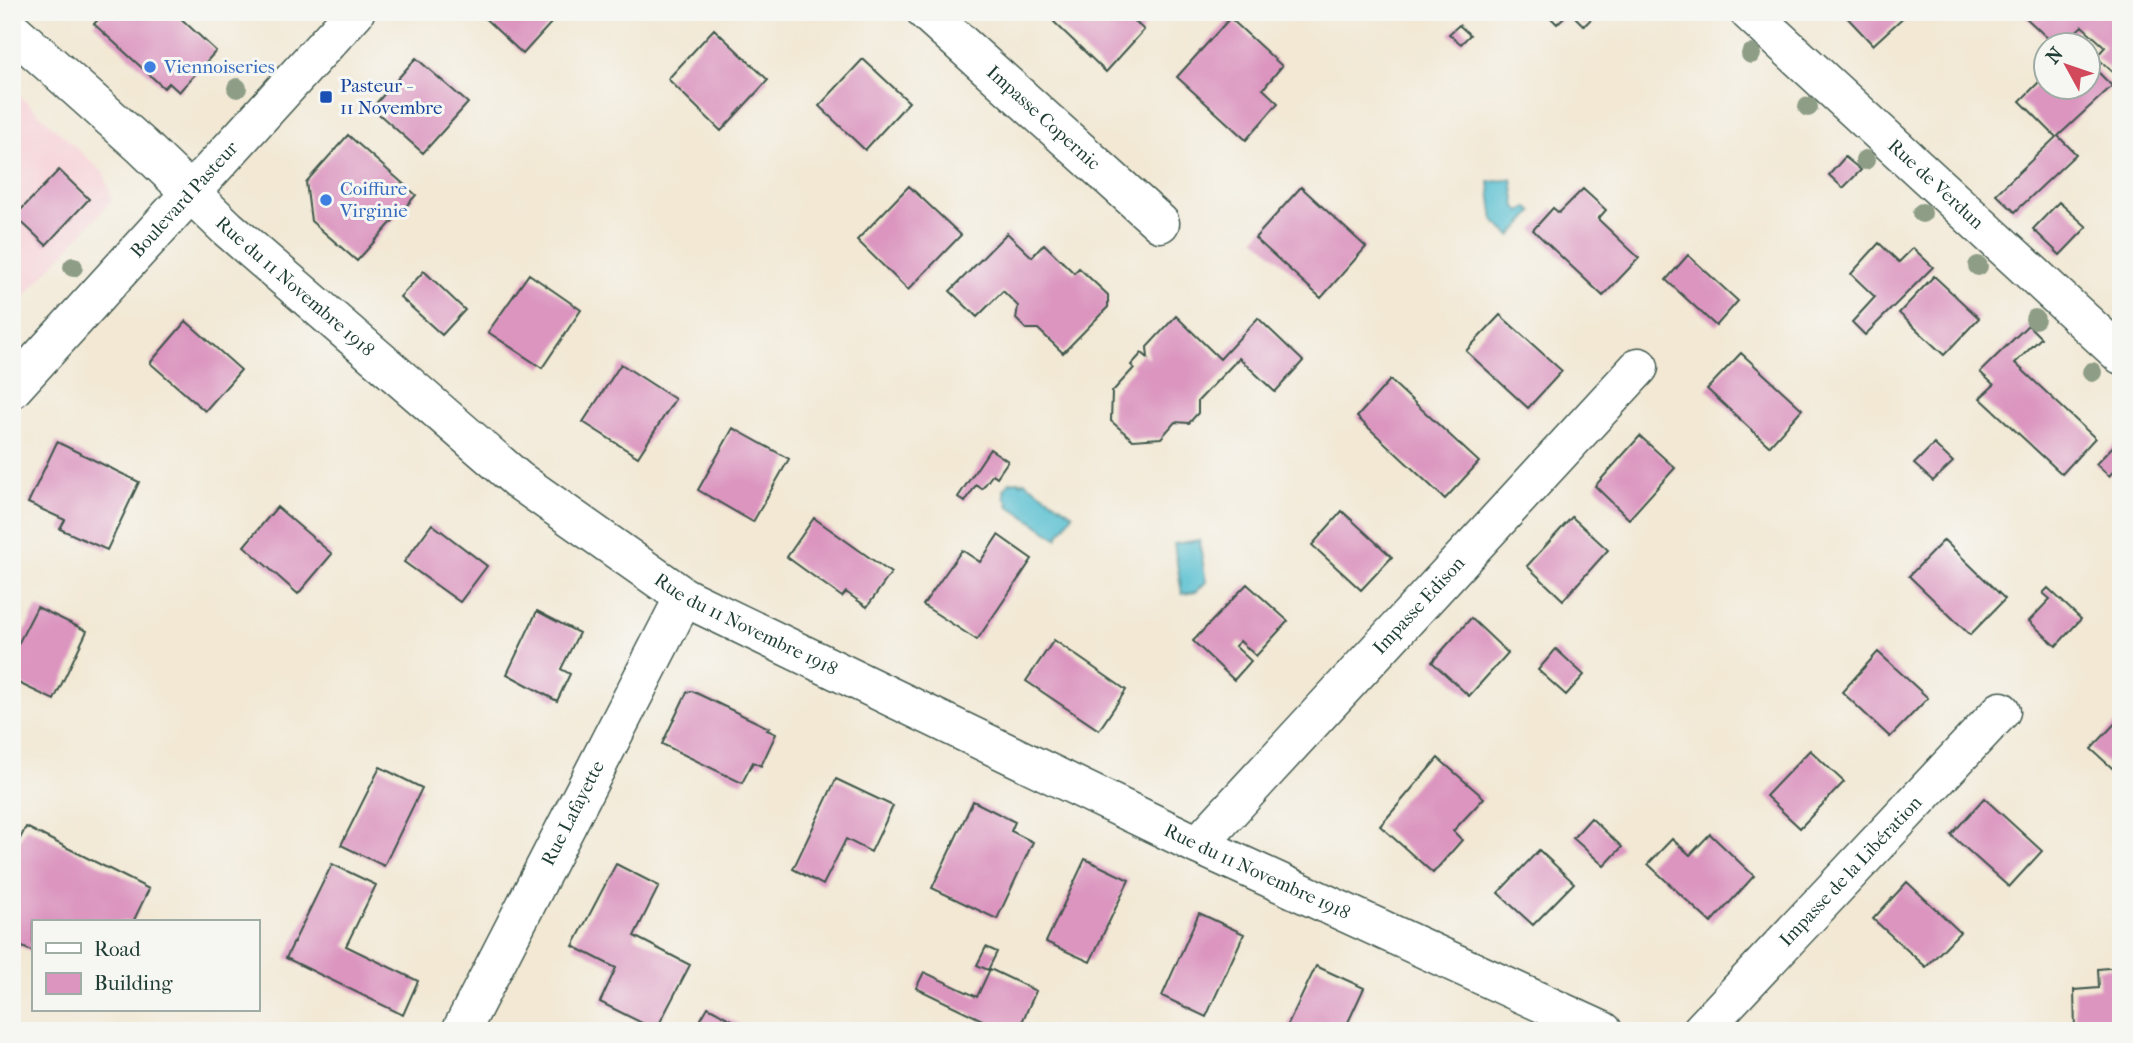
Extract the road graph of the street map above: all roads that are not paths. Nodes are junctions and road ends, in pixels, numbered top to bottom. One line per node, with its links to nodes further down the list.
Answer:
1 (355, 12): 5 (street, Boulevard Pasteur)
2 (926, 12): 6 (street, Impasse Copernic)
3 (1749, 12): 7 (street, Rue de Verdun)
4 (12, 30): 5 (street, Rue du 11 Novembre 1918)
5 (190, 192): 9 (street, Boulevard Pasteur); 10 (street, Rue du 11 Novembre 1918)
6 (1160, 223)
7 (2121, 355)
8 (1639, 367): 12 (street, Impasse Edison)
9 (12, 390)
10 (684, 597): 12 (street, Rue du 11 Novembre 1918); 13 (street, Rue Lafayette)
11 (2001, 711): 15 (street, Impasse de la Libération)
12 (1198, 845): 14 (street, Rue du 11 Novembre 1918)
13 (461, 1031)
14 (1603, 1031)
15 (1701, 1031)

